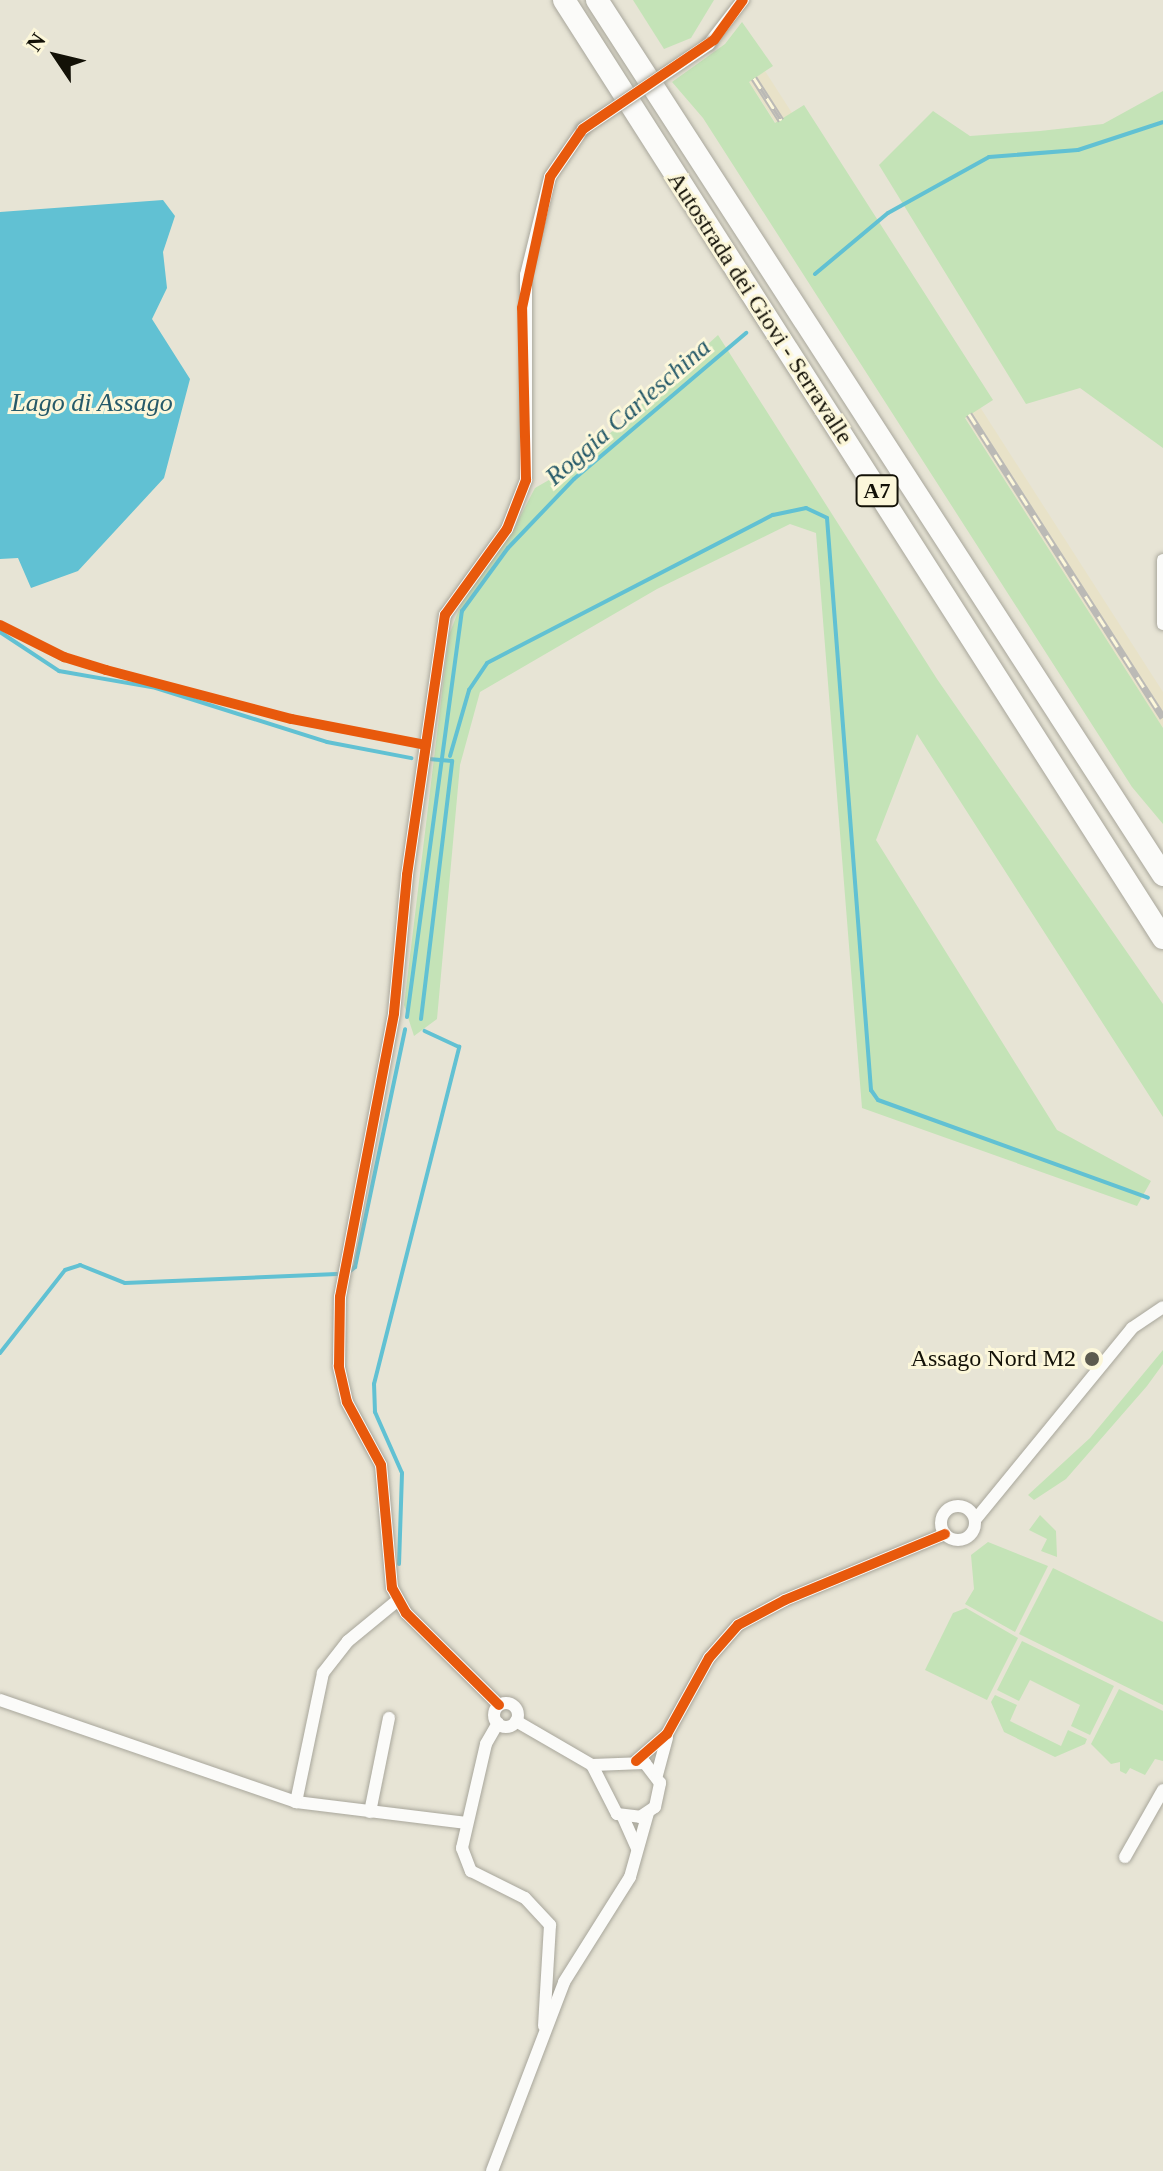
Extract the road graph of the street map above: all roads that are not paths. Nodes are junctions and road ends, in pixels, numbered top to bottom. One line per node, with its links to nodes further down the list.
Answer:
1 (564, 0): 7 (highway, Autostrada dei Giovi - Serravalle / A7)
2 (597, 0): 6 (highway, Autostrada dei Giovi - Serravalle / A7)
3 (743, 0): 11 (street, bridge)
4 (1163, 560): 5 (street)
5 (1163, 624)
6 (1163, 875)
7 (1163, 938)
8 (1163, 1307): 9 (street)
9 (975, 1520): 10 (street); 10 (street)
10 (945, 1534): 17 (street)
11 (398, 1600): 13 (street); 24 (street)
12 (0, 1700): 24 (street)
13 (499, 1705): 15 (street); 16 (street)
14 (389, 1718): 25 (street)
15 (516, 1721): 16 (street); 20 (street)
16 (498, 1723): 28 (street)
17 (667, 1734): 18 (street); 21 (street)
18 (636, 1761): 19 (street); 21 (street)
19 (620, 1763): 20 (street); 22 (street)
20 (592, 1765): 22 (street)
21 (657, 1775): 26 (street)
22 (603, 1788): 27 (street)
23 (1163, 1790): 30 (street)
24 (296, 1802): 25 (street)
25 (370, 1812): 28 (street)
26 (648, 1813): 27 (street); 29 (street)
27 (623, 1817): 29 (street)
28 (467, 1823): 31 (street)
29 (637, 1848): 31 (street)
30 (1125, 1857)
31 (544, 2033): 32 (street)
32 (492, 2171)

